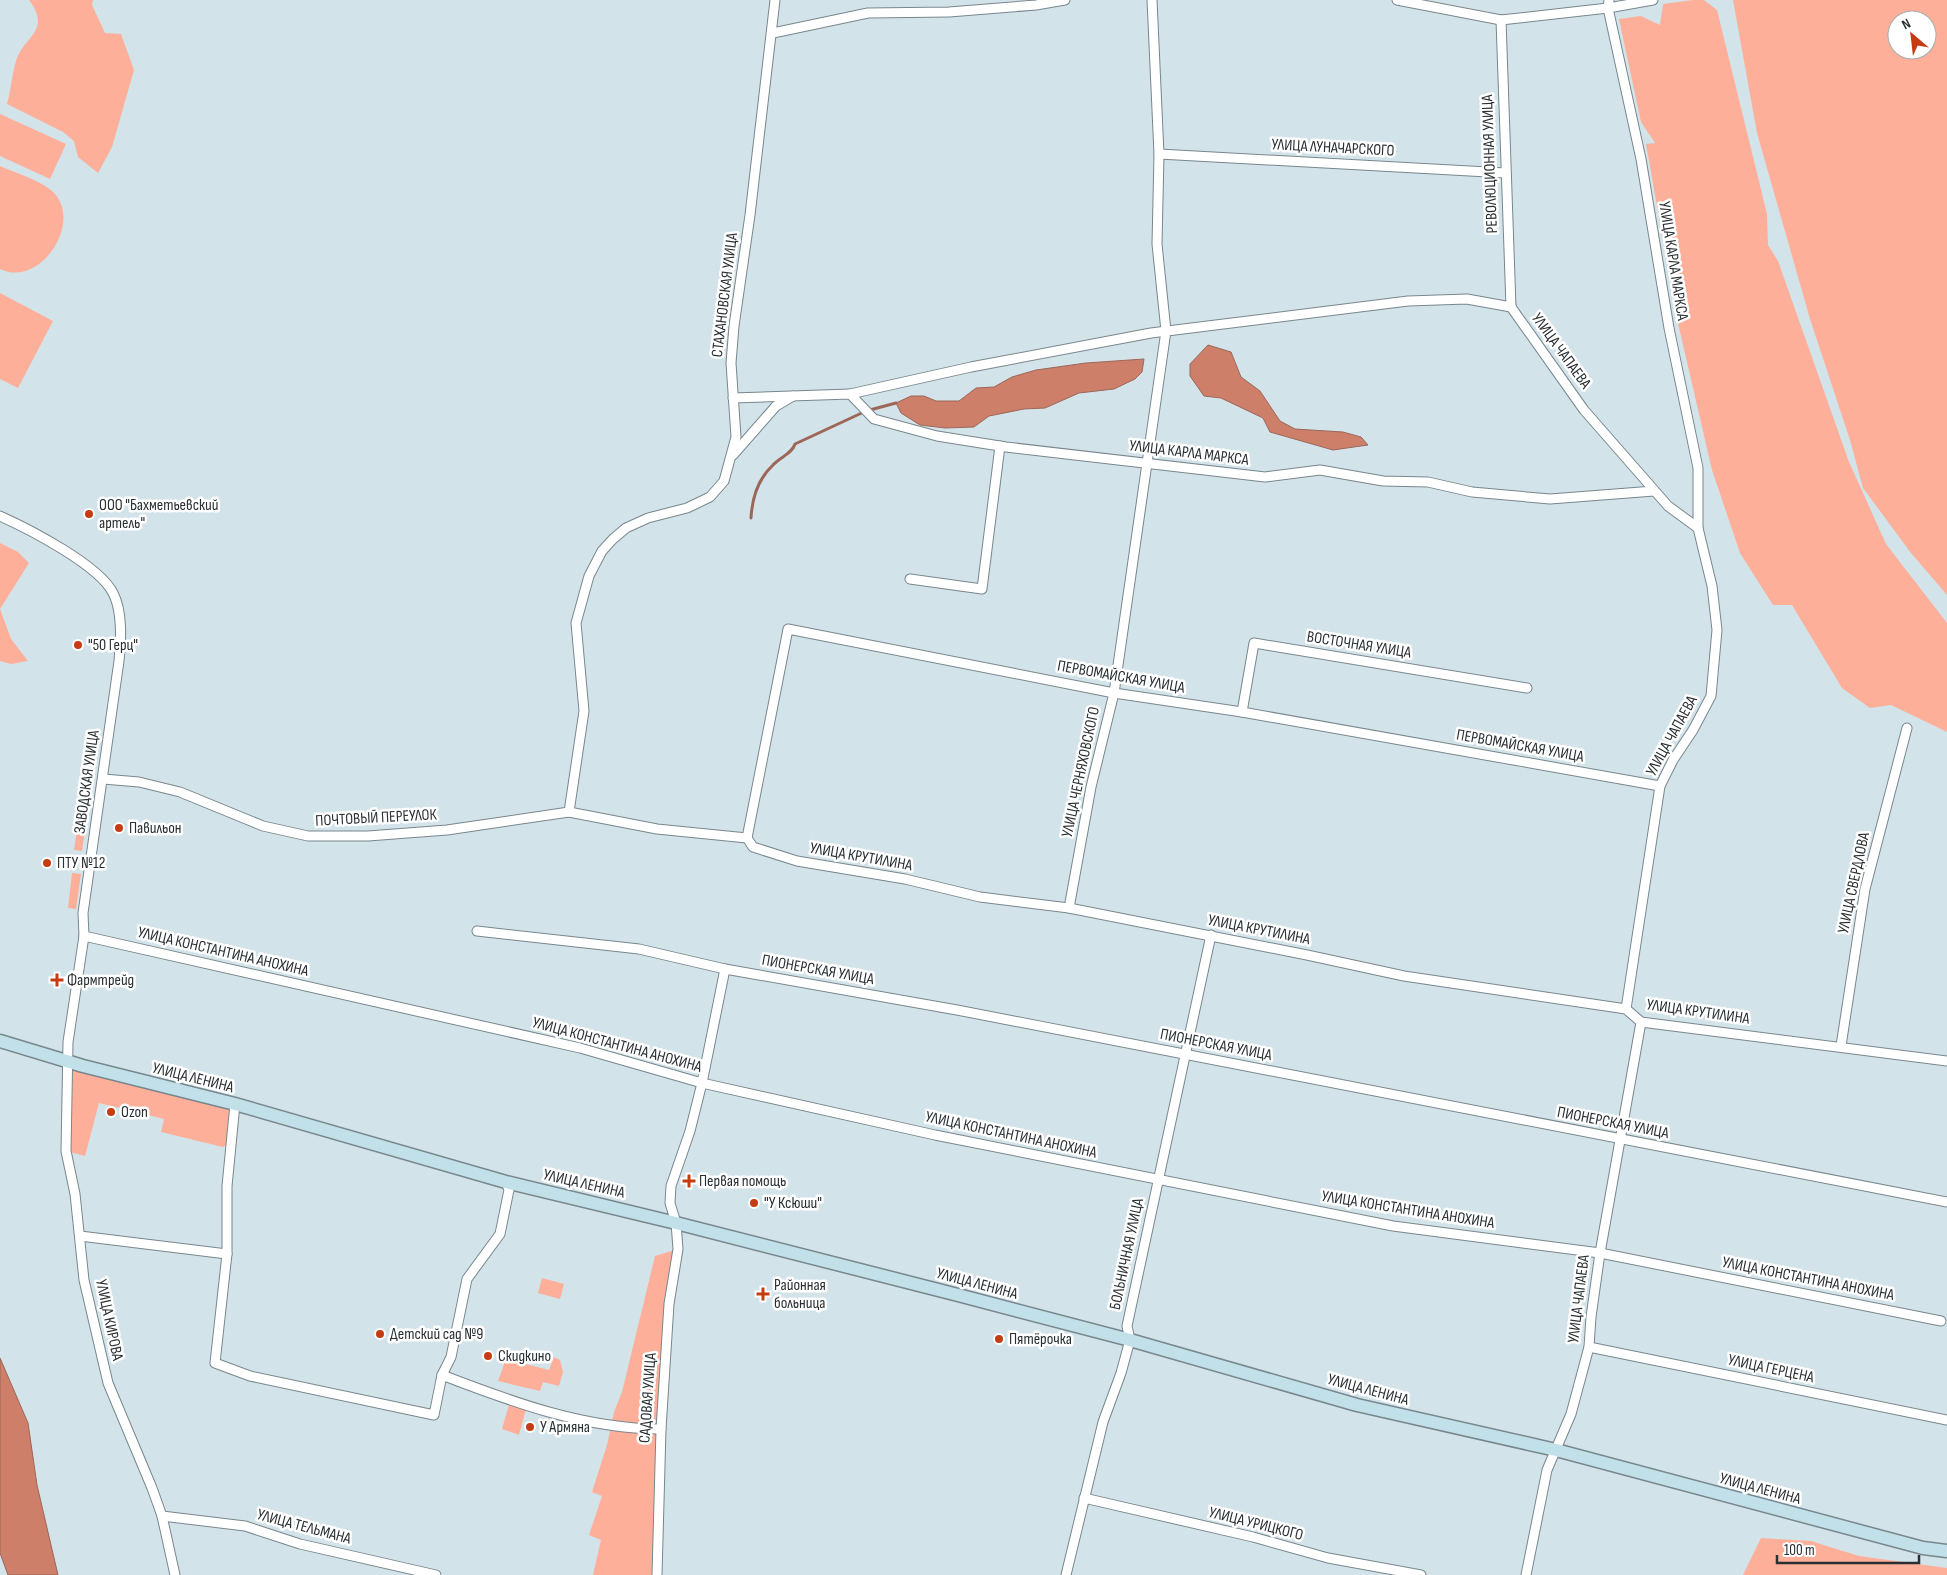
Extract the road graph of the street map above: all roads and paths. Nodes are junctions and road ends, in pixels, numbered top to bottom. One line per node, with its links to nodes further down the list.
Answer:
1 (775, 0): 8 (street, СТАХАНОВСКАЯ УЛИЦА)
2 (1065, 0): 8 (street)
3 (1152, 0): 9 (street)
4 (1397, 0): 7 (street)
5 (1653, 0): 6 (street)
6 (1609, 4): 7 (street); 21 (street, УЛИЦА КАРЛА МАРКСА)
7 (1501, 20): 10 (street, РЕВОЛЮЦИОННАЯ УЛИЦА)
8 (773, 33): 15 (street, СТАХАНОВСКАЯ УЛИЦА)
9 (1159, 154): 10 (street, УЛИЦА ЛУНАЧАРСКОГО); 12 (street)
10 (1506, 173): 11 (street, РЕВОЛЮЦИОННАЯ УЛИЦА)
11 (1510, 307): 12 (street); 19 (street, УЛИЦА ЧАПАЕВА)
12 (1166, 331): 13 (street); 18 (street)
13 (850, 394): 14 (street); 16 (street, УЛИЦА КАРЛА МАРКСА)
14 (794, 395): 15 (street); 17 (street)
15 (733, 398): 17 (street, СТАХАНОВСКАЯ УЛИЦА)
16 (1000, 446): 18 (street, УЛИЦА КАРЛА МАРКСА); 22 (street)
17 (730, 459): 29 (street, СТАХАНОВСКАЯ УЛИЦА)
18 (1146, 463): 19 (street, УЛИЦА КАРЛА МАРКСА); 24 (street, УЛИЦА ЧЕРНЯХОВСКОГО)
19 (1654, 491): 21 (street, УЛИЦА ЧАПАЕВА)
20 (0, 516): 27 (street, ЗАВОДСКАЯ УЛИЦА)
21 (1698, 528): 28 (street, УЛИЦА ЧАПАЕВА)
22 (910, 579)
23 (1527, 688): 25 (street, ВОСТОЧНАЯ УЛИЦА)
24 (1114, 693): 25 (street, ПЕРВОМАЙСКАЯ УЛИЦА); 30 (street, ПЕРВОМАЙСКАЯ УЛИЦА); 31 (street, УЛИЦА ЧЕРНЯХОВСКОГО)
25 (1242, 712): 28 (street, ПЕРВОМАЙСКАЯ УЛИЦА)
26 (1907, 728): 39 (street, УЛИЦА СВЕРДЛОВА)
27 (103, 779): 29 (street, ПОЧТОВЫЙ ПЕРЕУЛОК); 34 (street, ЗАВОДСКАЯ УЛИЦА)
28 (1660, 786): 36 (street, УЛИЦА ЧАПАЕВА)
29 (569, 812): 30 (street, УЛИЦА КРУТИЛИНА)
30 (747, 838): 31 (street, УЛИЦА КРУТИЛИНА)
31 (1068, 908): 33 (street, УЛИЦА КРУТИЛИНА)
32 (477, 931): 35 (street, ПИОНЕРСКАЯ УЛИЦА)
33 (1211, 935): 36 (street, УЛИЦА КРУТИЛИНА); 40 (street, БОЛЬНИЧНАЯ УЛИЦА)
34 (84, 936): 41 (street, ЗАВОДСКАЯ УЛИЦА); 43 (street, УЛИЦА КОНСТАНТИНА АНОХИНА)
35 (725, 969): 40 (street, ПИОНЕРСКАЯ УЛИЦА); 43 (street, САДОВАЯ УЛИЦА)
36 (1626, 1009): 37 (street, УЛИЦА КРУТИЛИНА)
37 (1641, 1022): 39 (street, УЛИЦА КРУТИЛИНА); 45 (street, УЛИЦА ЧАПАЕВА)
38 (0, 1041): 41 (main road, УЛИЦА ЛЕНИНА)
39 (1840, 1046): 42 (street, УЛИЦА КРУТИЛИНА)
40 (1186, 1054): 45 (street, ПИОНЕРСКАЯ УЛИЦА); 46 (street, БОЛЬНИЧНАЯ УЛИЦА)
41 (66, 1060): 44 (main road, УЛИЦА ЛЕНИНА); 50 (street, УЛИЦА КИРОВА)
42 (1947, 1061)
43 (702, 1083): 46 (street, УЛИЦА КОНСТАНТИНА АНОХИНА); 49 (street, САДОВАЯ УЛИЦА)
44 (235, 1104): 47 (main road, УЛИЦА ЛЕНИНА); 52 (street)
45 (1622, 1140): 48 (street, ПИОНЕРСКАЯ УЛИЦА); 51 (street, УЛИЦА ЧАПАЕВА)
46 (1159, 1180): 51 (street, УЛИЦА КОНСТАНТИНА АНОХИНА); 54 (street, БОЛЬНИЧНАЯ УЛИЦА)
47 (506, 1182): 49 (main road, УЛИЦА ЛЕНИНА); 56 (street)
48 (1947, 1202)
49 (676, 1223): 54 (main road, УЛИЦА ЛЕНИНА); 58 (street, САДОВАЯ УЛИЦА)
50 (80, 1236): 52 (street); 61 (street, УЛИЦА КИРОВА)
51 (1600, 1253): 53 (street, УЛИЦА КОНСТАНТИНА АНОХИНА); 55 (street, УЛИЦА ЧАПАЕВА)
52 (227, 1254): 56 (street)
53 (1941, 1321)
54 (1130, 1340): 59 (main road, УЛИЦА ЛЕНИНА); 60 (street, БОЛЬНИЧНАЯ УЛИЦА)
55 (1589, 1347): 57 (street, УЛИЦА ГЕРЦЕНА); 59 (street, УЛИЦА ЧАПАЕВА)
56 (442, 1375): 58 (street)
57 (1947, 1420)
58 (661, 1430): 65 (street, САДОВАЯ УЛИЦА)
59 (1556, 1450): 62 (main road, УЛИЦА ЛЕНИНА); 68 (street, УЛИЦА ЧАПАЕВА)
60 (1084, 1498): 66 (street, БОЛЬНИЧНАЯ УЛИЦА); 67 (street, УЛИЦА УРИЦКОГО)
61 (162, 1516): 63 (street, УЛИЦА КИРОВА); 64 (street, УЛИЦА ТЕЛЬМАНА)
62 (1947, 1552)
63 (175, 1575)
64 (436, 1575)
65 (656, 1575)
66 (1066, 1575)
67 (1421, 1575)
68 (1526, 1575)

